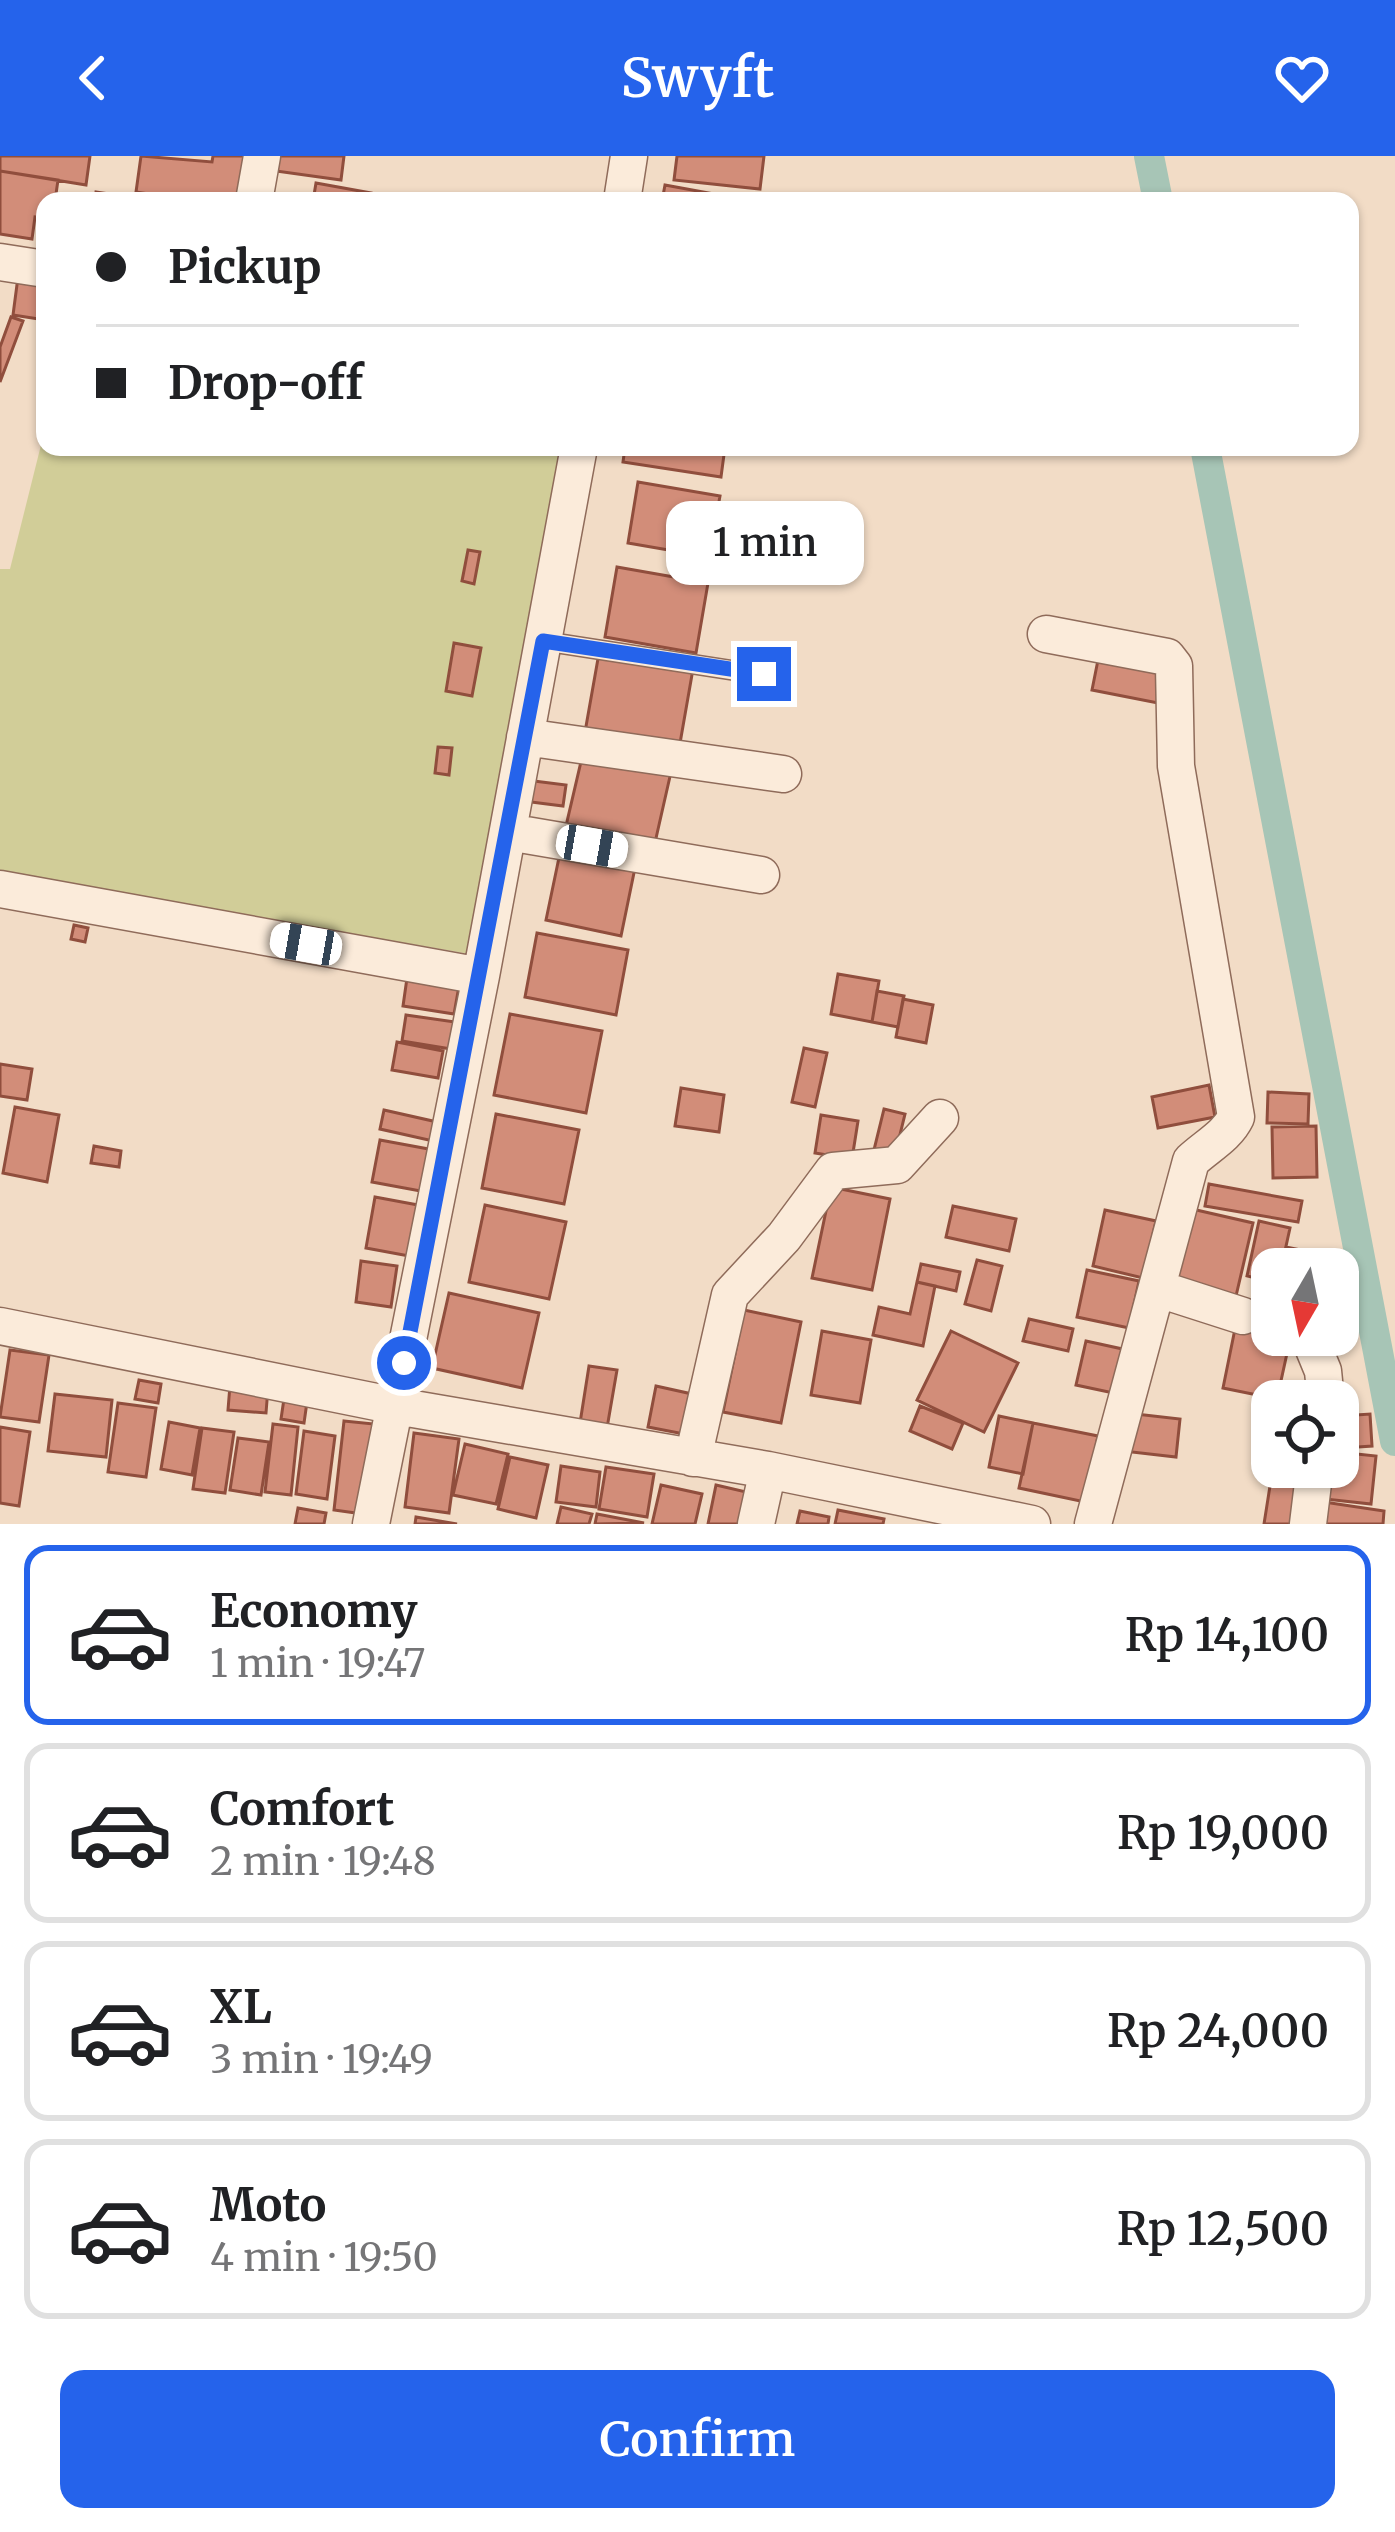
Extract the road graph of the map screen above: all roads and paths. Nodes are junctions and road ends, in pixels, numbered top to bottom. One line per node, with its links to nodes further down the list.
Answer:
1 (262, 156): 3 (street)
2 (629, 156): 4 (street)
3 (256, 192)
4 (623, 192)
5 (0, 262): 6 (street)
6 (36, 268)
7 (577, 456): 9 (street)
8 (1046, 634): 18 (street)
9 (543, 641): 10 (lane); 11 (street)
10 (764, 674)
11 (525, 736): 12 (street); 13 (street)
12 (783, 774)
13 (508, 832): 14 (street); 16 (street)
14 (761, 875)
15 (0, 889): 16 (street)
16 (482, 976): 21 (street)
17 (940, 1118): 22 (street)
18 (1159, 1289): 19 (street); 28 (street)
19 (1244, 1316)
20 (0, 1325): 21 (street)
21 (396, 1406): 22 (street); 25 (street)
22 (694, 1458): 23 (street)
23 (768, 1470): 26 (street); 27 (street)
24 (1313, 1488): 29 (street)
25 (371, 1524)
26 (756, 1524)
27 (1032, 1524)
28 (1093, 1524)
29 (1308, 1524)

